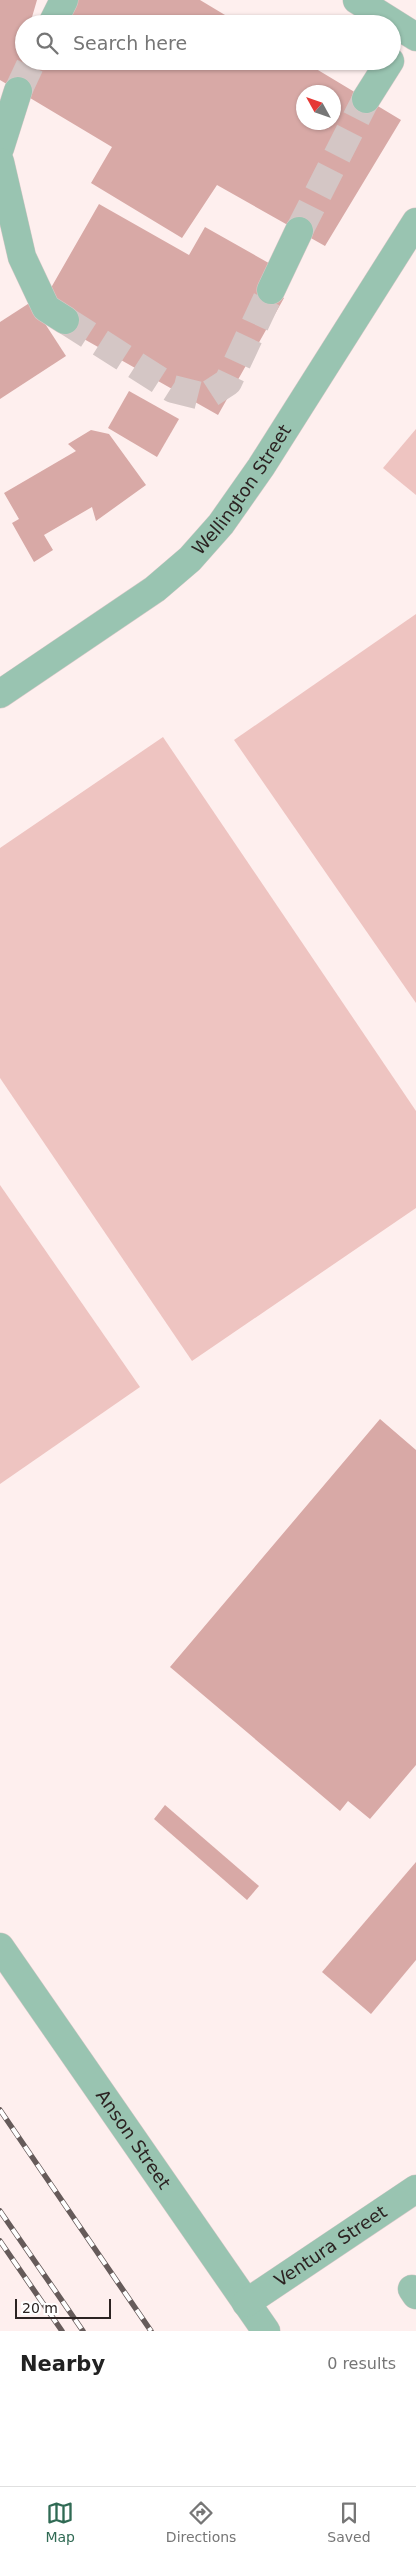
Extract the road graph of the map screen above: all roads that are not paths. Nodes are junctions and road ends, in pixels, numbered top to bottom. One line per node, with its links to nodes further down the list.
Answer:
1 (64, 0): 3 (street)
2 (357, 0): 4 (street)
3 (56, 15)
4 (381, 15)
5 (401, 28): 6 (street)
6 (414, 36): 7 (street)
7 (401, 50)
8 (385, 70): 10 (street)
9 (18, 91): 11 (street)
10 (366, 99)
11 (0, 148)
12 (0, 162): 16 (street)
13 (416, 222): 17 (street, Wellington Street)
14 (299, 231): 15 (street)
15 (271, 290)
16 (65, 320)
17 (0, 694)
18 (0, 1948): 20 (street, Anson Street)
19 (416, 2189): 20 (street, Ventura Street)
20 (246, 2303): 21 (street, Anson Street)
21 (266, 2331)

